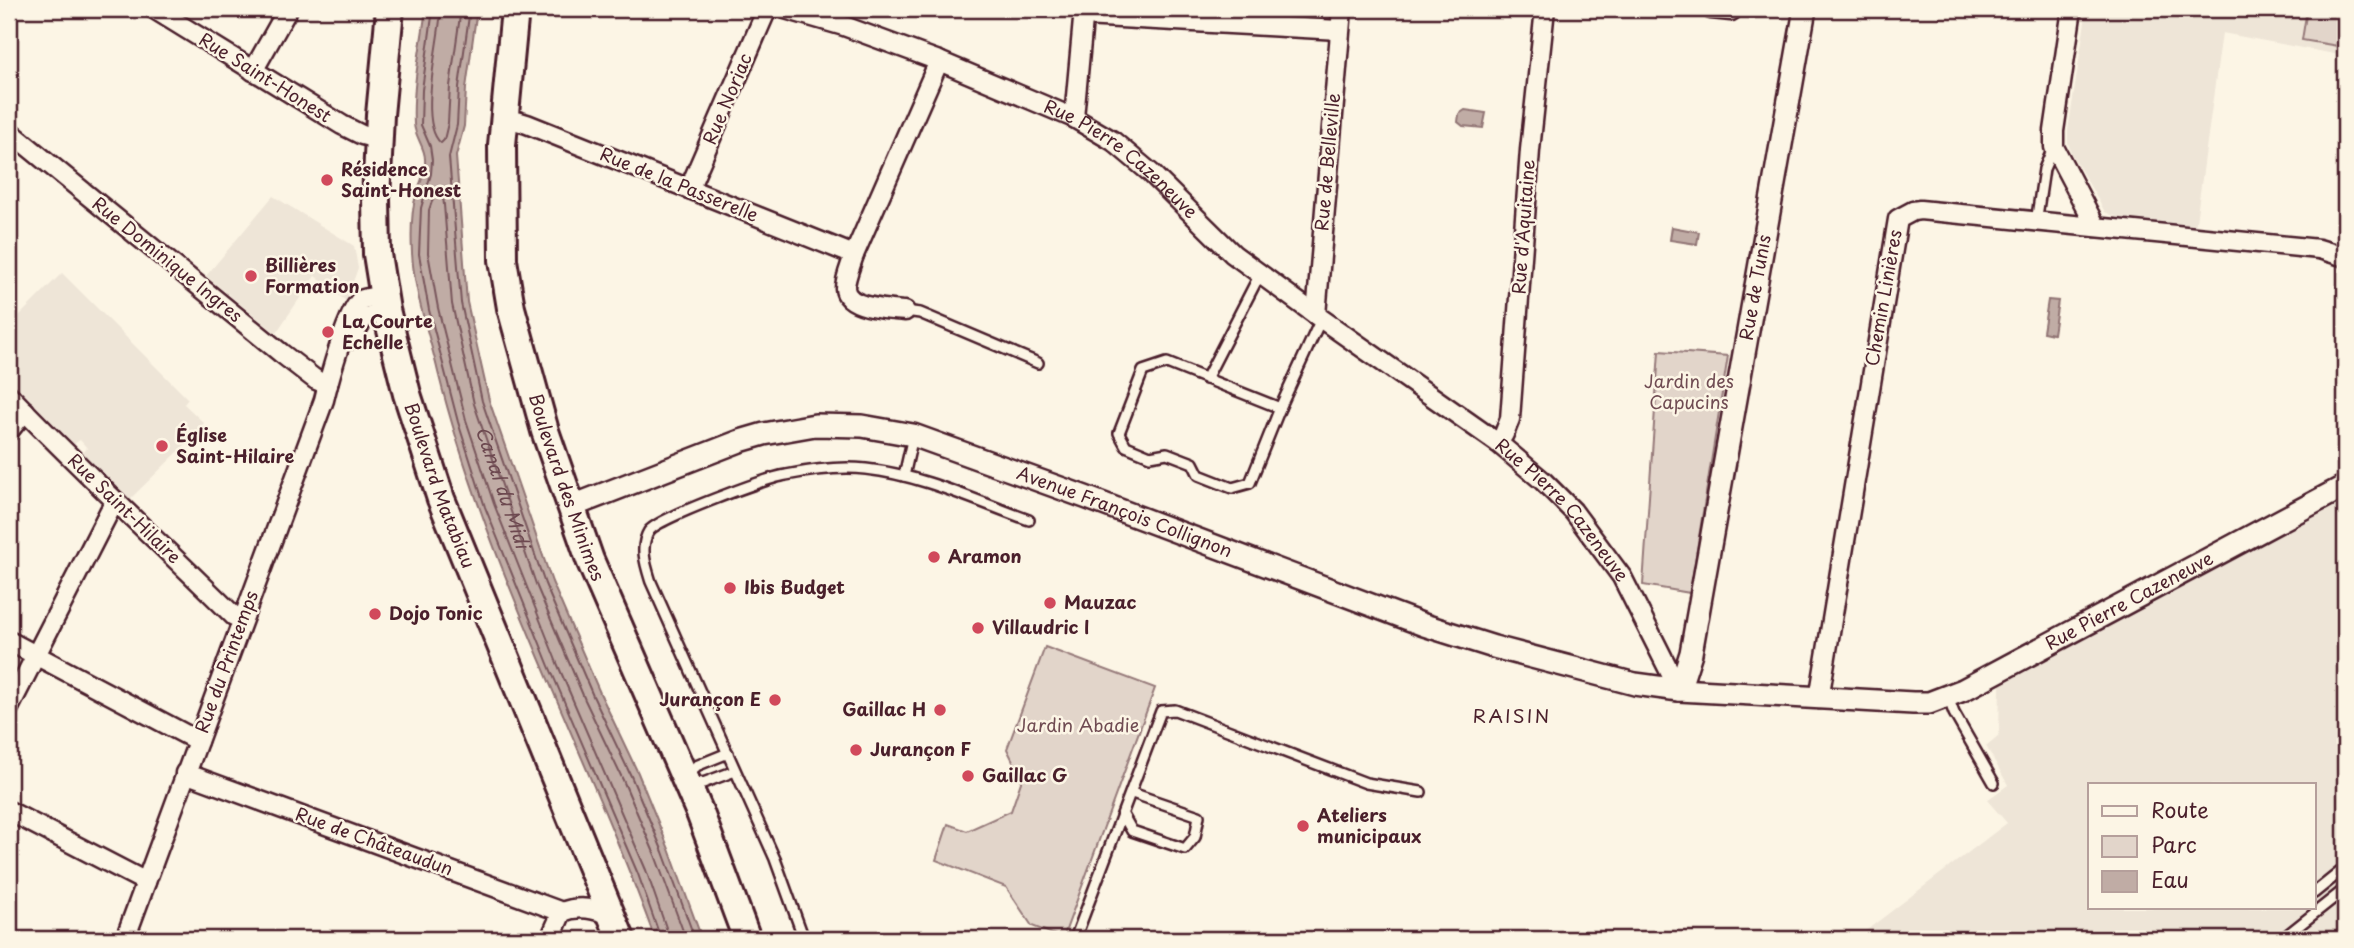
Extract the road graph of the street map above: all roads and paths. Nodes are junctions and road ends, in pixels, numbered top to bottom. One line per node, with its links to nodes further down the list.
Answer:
1 (155, 9): 16 (street, Rue Saint-Honest)
2 (288, 9): 16 (street)
3 (390, 9): 20 (main road, Boulevard Matabiau)
4 (515, 9): 17 (main road, Boulevard des Minimes)
5 (766, 9): 22 (street, Rue Noriac)
6 (785, 9): 15 (street, Rue Pierre Cazeneuve)
7 (1342, 9): 14 (street, Rue de Belleville)
8 (1545, 9): 39 (street, Rue d'Aquitaine)
9 (1711, 9): 12 (street)
10 (1805, 9): 48 (street, Rue de Tunis)
11 (2072, 9): 21 (street)
12 (1731, 11)
13 (1084, 12): 14 (street); 18 (street)
14 (1339, 30): 30 (street, Rue de Belleville)
15 (939, 61): 18 (street, Rue Pierre Cazeneuve); 25 (street)
16 (253, 71): 20 (street, Rue Saint-Honest)
17 (504, 117): 22 (street, Rue de la Passerelle); 43 (main road, Boulevard des Minimes)
18 (1073, 118): 27 (street, Rue Pierre Cazeneuve)
19 (9, 131): 33 (street, Rue Dominique Ingres)
20 (378, 139): 28 (main road, Boulevard Matabiau)
21 (2054, 147): 23 (lane); 24 (street)
22 (689, 189): 25 (street, Rue de la Passerelle)
23 (2036, 223): 24 (street, Chemin Linières); 50 (street, Chemin Linières)
24 (2096, 227): 26 (street, Chemin Linières)
25 (854, 255): 29 (street)
26 (2345, 257)
27 (1260, 274): 30 (street, Rue Pierre Cazeneuve); 32 (lane)
28 (384, 303): 33 (street, Rue du Printemps); 69 (main road, Boulevard Matabiau)
29 (905, 311): 31 (lane)
30 (1318, 317): 35 (lane); 39 (street, Rue Pierre Cazeneuve)
31 (1038, 363)
32 (1206, 379): 35 (lane); 35 (lane)
33 (328, 385): 45 (street, Rue du Printemps)
34 (9, 395): 36 (street, Rue Saint-Hilaire)
35 (1280, 408)
36 (25, 411): 37 (street); 42 (street, Rue Saint-Hilaire)
37 (9, 431)
38 (913, 435): 40 (lane); 43 (street, Avenue François Collignon); 48 (street, Avenue François Collignon)
39 (1498, 443): 48 (street, Rue Pierre Cazeneuve)
40 (904, 476): 44 (lane); 53 (lane)
41 (2345, 486): 49 (street, Rue Pierre Cazeneuve)
42 (116, 503): 45 (street, Rue Saint-Hilaire); 47 (street)
43 (570, 507): 56 (main road, Boulevard des Minimes)
44 (1029, 520)
45 (242, 620): 52 (street, Rue du Printemps)
46 (9, 641): 47 (street)
47 (36, 656): 51 (street); 52 (street)
48 (1679, 690): 50 (street, Rue Pierre Cazeneuve)
49 (1948, 697): 50 (street, Rue Pierre Cazeneuve); 57 (lane)
50 (1819, 699)
51 (9, 708)
52 (198, 741): 55 (street, Rue du Printemps)
53 (727, 753): 54 (lane); 56 (lane)
54 (735, 771): 56 (lane); 73 (lane)
55 (186, 773): 63 (street, Rue du Printemps); 68 (street, Rue de Châteaudun)
56 (687, 781): 72 (main road, Boulevard des Minimes)
57 (1994, 783)
58 (1421, 792): 59 (lane)
59 (1132, 793): 61 (lane); 61 (lane)
60 (9, 811): 63 (street)
61 (1123, 816): 74 (lane)
62 (2345, 868): 65 (lane)
63 (146, 882): 70 (street, Rue du Printemps)
64 (2345, 889): 66 (lane)
65 (2316, 891)
66 (2316, 908)
67 (2311, 911): 75 (lane)
68 (562, 912): 69 (street); 71 (street)
69 (617, 927)
70 (125, 939)
71 (550, 939)
72 (747, 939)
73 (804, 939)
74 (1075, 939)
75 (2281, 939)

